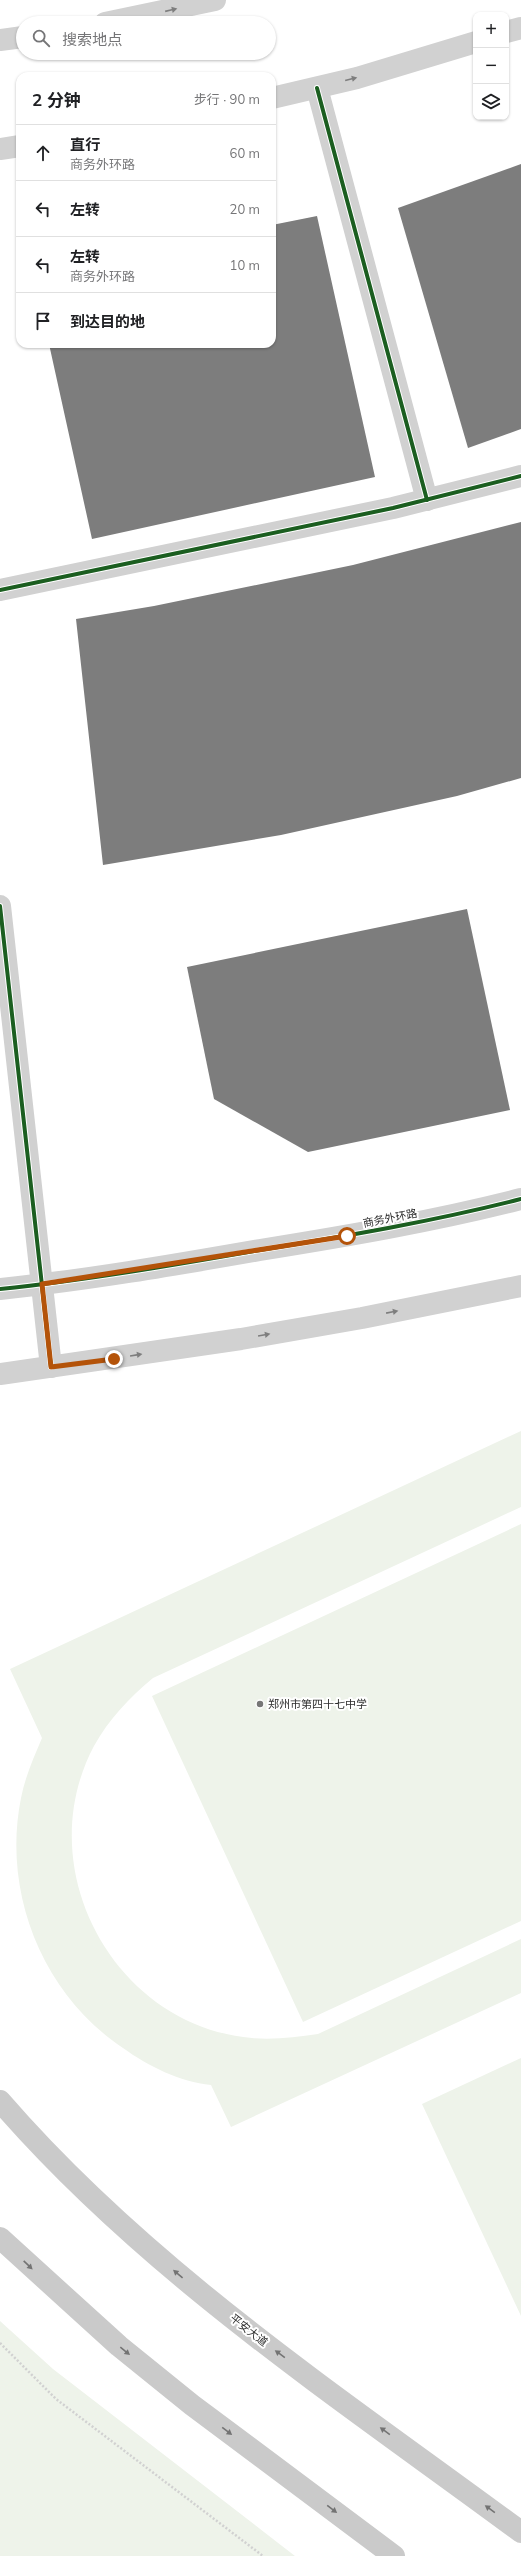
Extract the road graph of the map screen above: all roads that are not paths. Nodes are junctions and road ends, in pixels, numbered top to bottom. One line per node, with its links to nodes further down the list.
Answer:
1 (216, 0): 2 (street, one-way to 1)
2 (139, 16)
3 (521, 28): 4 (street)
4 (509, 31)
5 (16, 38): 6 (street)
6 (0, 40)
7 (473, 43): 8 (street, one-way to 7)
8 (317, 88): 9 (street); 13 (street)
9 (276, 97)
10 (16, 147): 11 (street)
11 (0, 149)
12 (521, 476): 13 (street)
13 (427, 500): 14 (street)
14 (0, 590)
15 (0, 906): 17 (street)
16 (521, 1199): 17 (street, 商务外环路)
17 (42, 1284): 19 (street, 商务外环路); 20 (street)
18 (521, 1286): 20 (street, one-way to 18)
19 (0, 1289)
20 (51, 1367): 21 (street)
21 (0, 1374)
22 (0, 2101): 24 (main road, 平安大道, one-way to 22)
23 (0, 2238): 25 (main road, one-way to 25)
24 (521, 2532)
25 (394, 2556)

